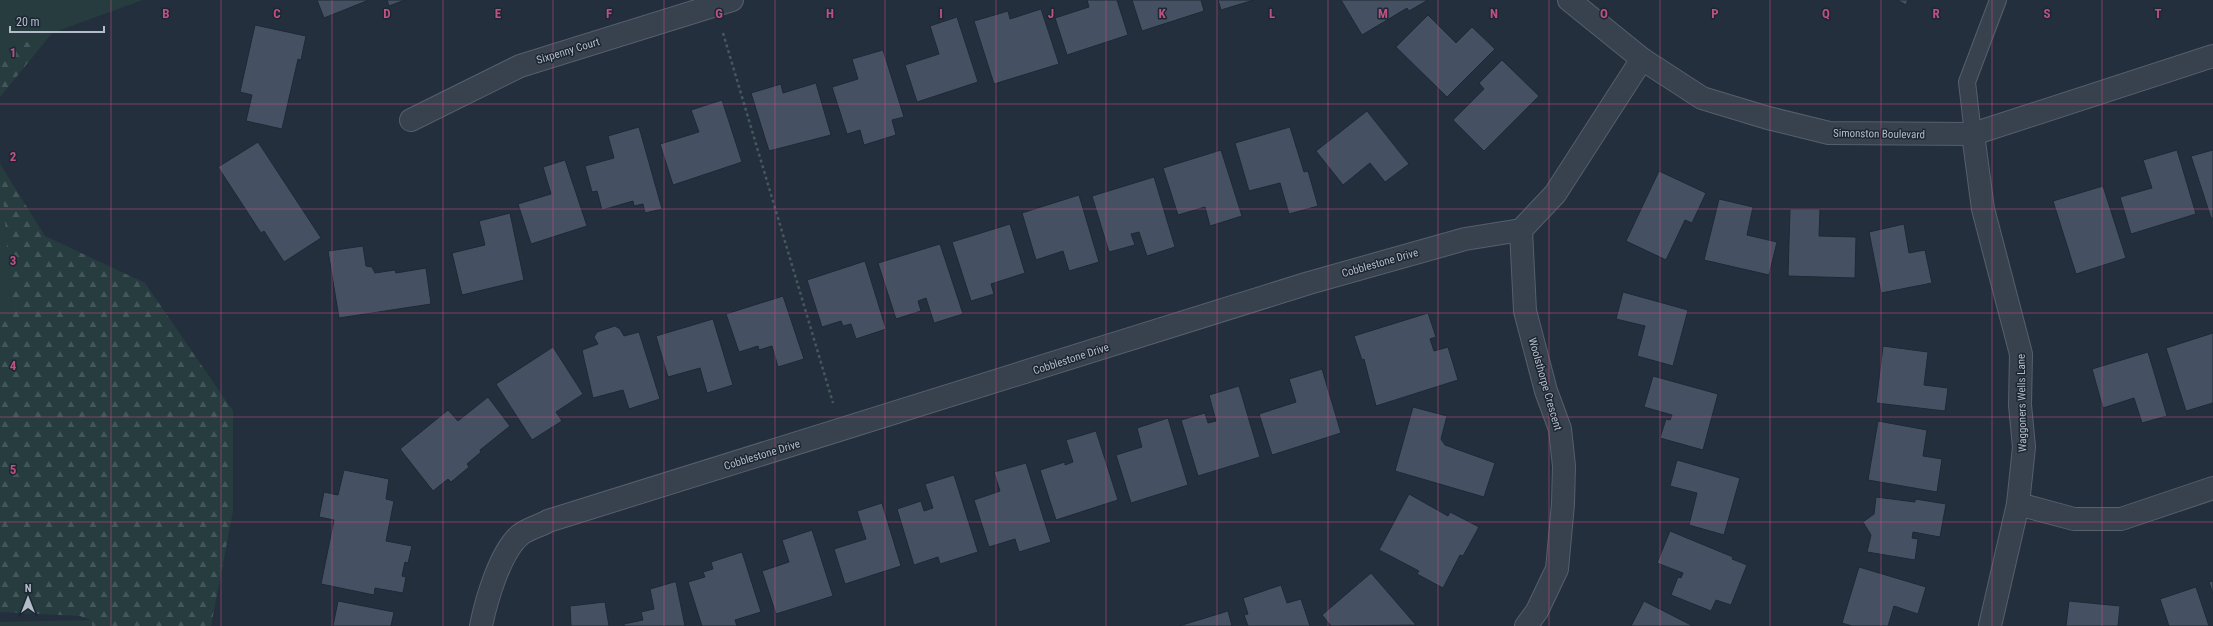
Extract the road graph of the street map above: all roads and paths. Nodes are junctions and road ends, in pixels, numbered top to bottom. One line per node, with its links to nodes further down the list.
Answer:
1 (1569, 0): 5 (street, Simonston Boulevard)
2 (1998, 0): 7 (lane)
3 (723, 3): 6 (street, Sixpenny Court); 9 (path)
4 (2213, 56): 7 (street, Simonston Boulevard)
5 (1642, 59): 7 (street, Simonston Boulevard); 8 (street)
6 (411, 120)
7 (1973, 134): 11 (street, Waggoners Wells Lane)
8 (1522, 230): 9 (street, Cobblestone Drive); 13 (street, Woolsthorpe Crescent)
9 (841, 430): 12 (street, Cobblestone Drive)
10 (2213, 488): 11 (street)
11 (2018, 504): 14 (street, Waggoners Wells Lane)
12 (481, 626)
13 (1526, 626)
14 (1990, 626)

